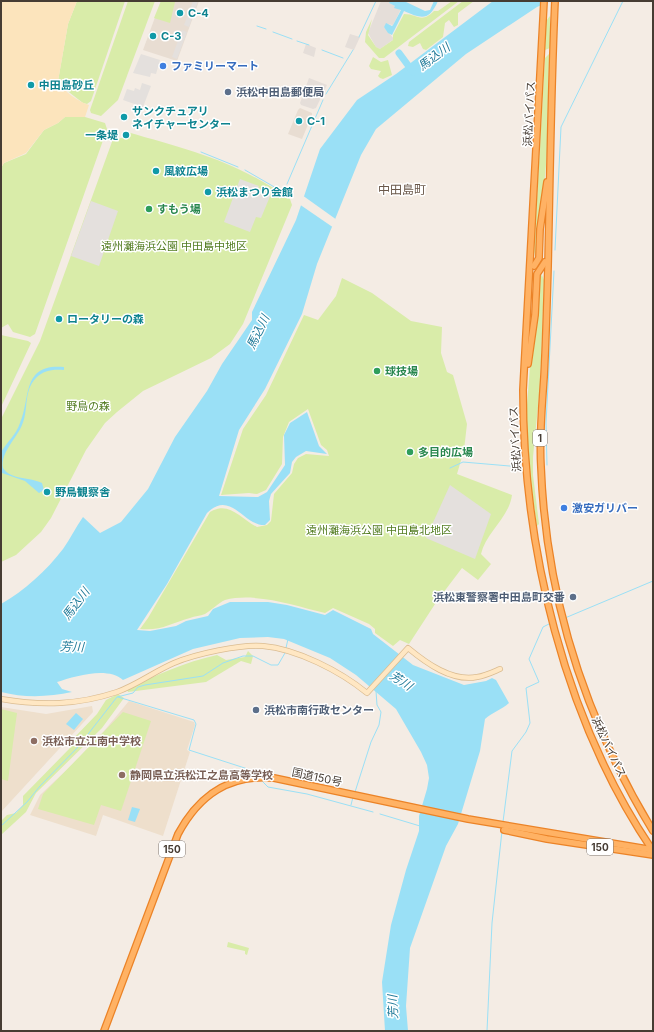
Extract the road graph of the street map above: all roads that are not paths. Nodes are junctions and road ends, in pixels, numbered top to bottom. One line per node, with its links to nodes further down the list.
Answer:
1 (544, 1): 6 (highway, 浜松バイパス / 1)
2 (555, 1): 3 (highway, 浜松バイパス / 1)
3 (550, 158): 5 (highway); 9 (highway, 浜松バイパス / 1)
4 (545, 262): 6 (highway)
5 (534, 266)
6 (523, 390): 10 (highway, 浜松バイパス / 1)
7 (500, 669): 8 (main road)
8 (1, 700)
9 (653, 831)
10 (653, 851): 11 (highway, 国道150号 / 150)
11 (104, 1031)

